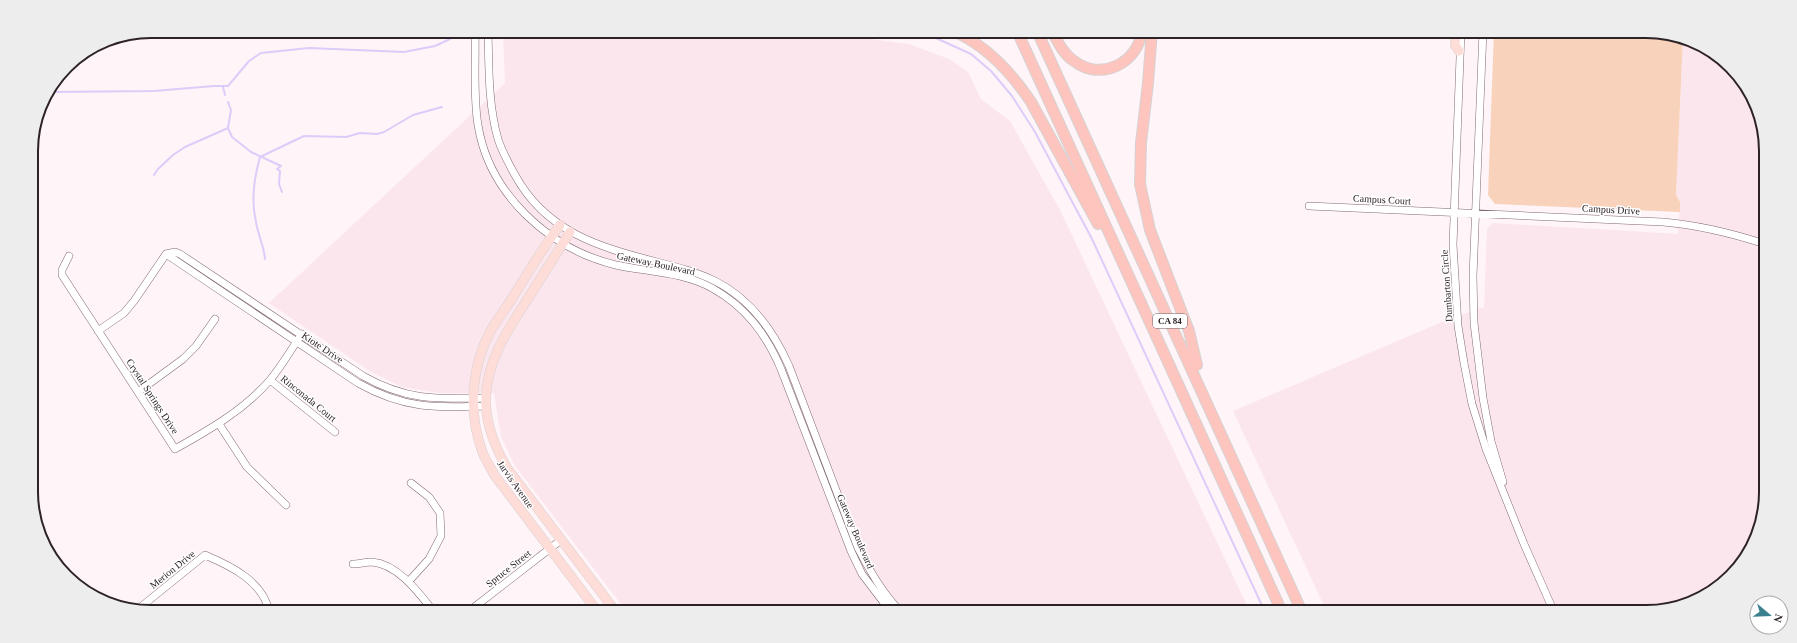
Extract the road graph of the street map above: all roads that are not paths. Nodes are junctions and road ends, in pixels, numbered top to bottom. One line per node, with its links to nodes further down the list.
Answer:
1 (475, 38): 19 (street, Gateway Boulevard)
2 (488, 38): 17 (street, Gateway Boulevard)
3 (966, 38): 24 (highway)
4 (1020, 38): 24 (highway, CA 84)
5 (1040, 38): 52 (highway, CA 84)
6 (1047, 38): 29 (highway, CA 84)
7 (1056, 38): 8 (highway)
8 (1140, 38)
9 (1151, 38): 29 (highway)
10 (1456, 38): 13 (main road)
11 (1460, 38): 13 (street, Dumbarton Circle)
12 (1483, 38): 16 (street, Dumbarton Circle)
13 (1459, 51): 15 (street, Dumbarton Circle)
14 (1309, 206): 15 (street, Campus Court)
15 (1453, 213): 16 (street, Campus Drive); 38 (street, Dumbarton Circle)
16 (1475, 213): 20 (street, Campus Drive); 38 (street, Dumbarton Circle)
17 (560, 225): 18 (street, Gateway Boulevard); 19 (main road, Jarvis Avenue)
18 (570, 232): 21 (main road, Jarvis Avenue); 50 (street, Gateway Boulevard)
19 (552, 236): 21 (street, Gateway Boulevard); 32 (main road, Jarvis Avenue)
20 (1759, 242)
21 (563, 243): 33 (main road, Jarvis Avenue); 49 (street, Gateway Boulevard)
22 (166, 254): 26 (street); 27 (street, Kiote Drive); 28 (street, Kiote Drive)
23 (69, 256): 26 (street, Crystal Springs Drive)
24 (1141, 302): 51 (highway, CA 84)
25 (215, 319): 31 (street)
26 (98, 331): 31 (street, Crystal Springs Drive)
27 (302, 334): 28 (street, Crystal Springs Drive); 32 (street, Kiote Drive)
28 (297, 341): 30 (street, Crystal Springs Drive); 32 (street, Kiote Drive)
29 (1196, 365): 53 (highway, CA 84)
30 (270, 380): 34 (street, Crystal Springs Drive); 35 (street, Rinconada Court)
31 (138, 392): 34 (street, Crystal Springs Drive)
32 (473, 402): 33 (street, Kiote Drive); 40 (main road, Jarvis Avenue)
33 (486, 402): 39 (main road, Jarvis Avenue)
34 (219, 424): 37 (street)
35 (335, 432)
36 (411, 483): 42 (street)
37 (286, 506)
38 (1518, 530): 54 (street, Dumbarton Circle)
39 (561, 540): 40 (street, Spruce Street); 48 (main road, Jarvis Avenue)
40 (550, 548): 44 (street, Spruce Street); 47 (main road, Jarvis Avenue)
41 (353, 564): 42 (street)
42 (409, 581): 46 (street)
43 (144, 604): 45 (street, Merion Drive)
44 (478, 604)
45 (268, 605)
46 (428, 605)
47 (593, 605)
48 (611, 605)
49 (886, 605)
50 (895, 605)
51 (1279, 605)
52 (1299, 605)
53 (1306, 605)
54 (1551, 605)

